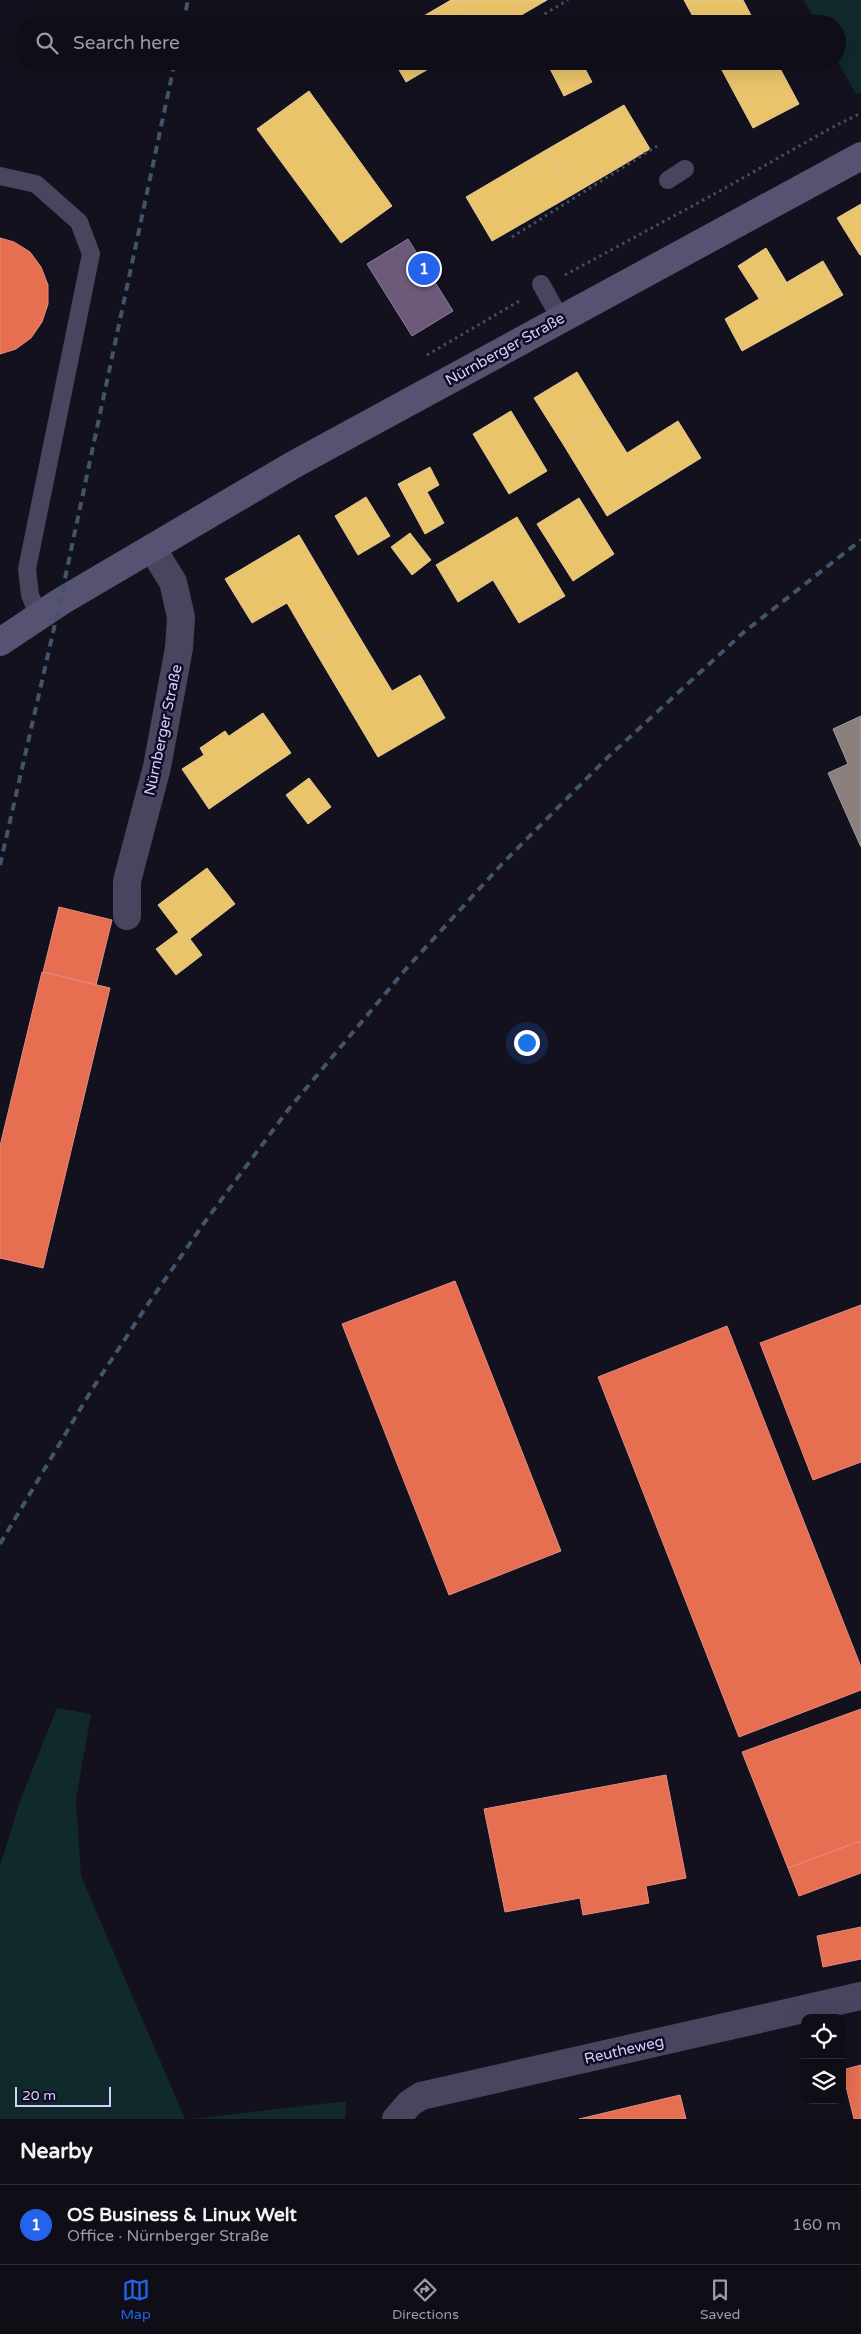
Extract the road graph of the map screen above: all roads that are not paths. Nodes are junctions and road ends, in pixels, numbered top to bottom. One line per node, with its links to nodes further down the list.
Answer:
1 (861, 156): 6 (main road, Nürnberger Straße)
2 (685, 169): 4 (lane)
3 (0, 176): 8 (lane)
4 (668, 180)
5 (541, 284): 6 (lane)
6 (560, 318): 7 (main road, Nürnberger Straße)
7 (152, 548): 8 (main road, Nürnberger Straße); 10 (street, Nürnberger Straße)
8 (39, 616): 9 (main road, Nürnberger Straße)
9 (0, 642)
10 (127, 916)
11 (861, 1996): 12 (street, Reutheweg)
12 (396, 2119)

